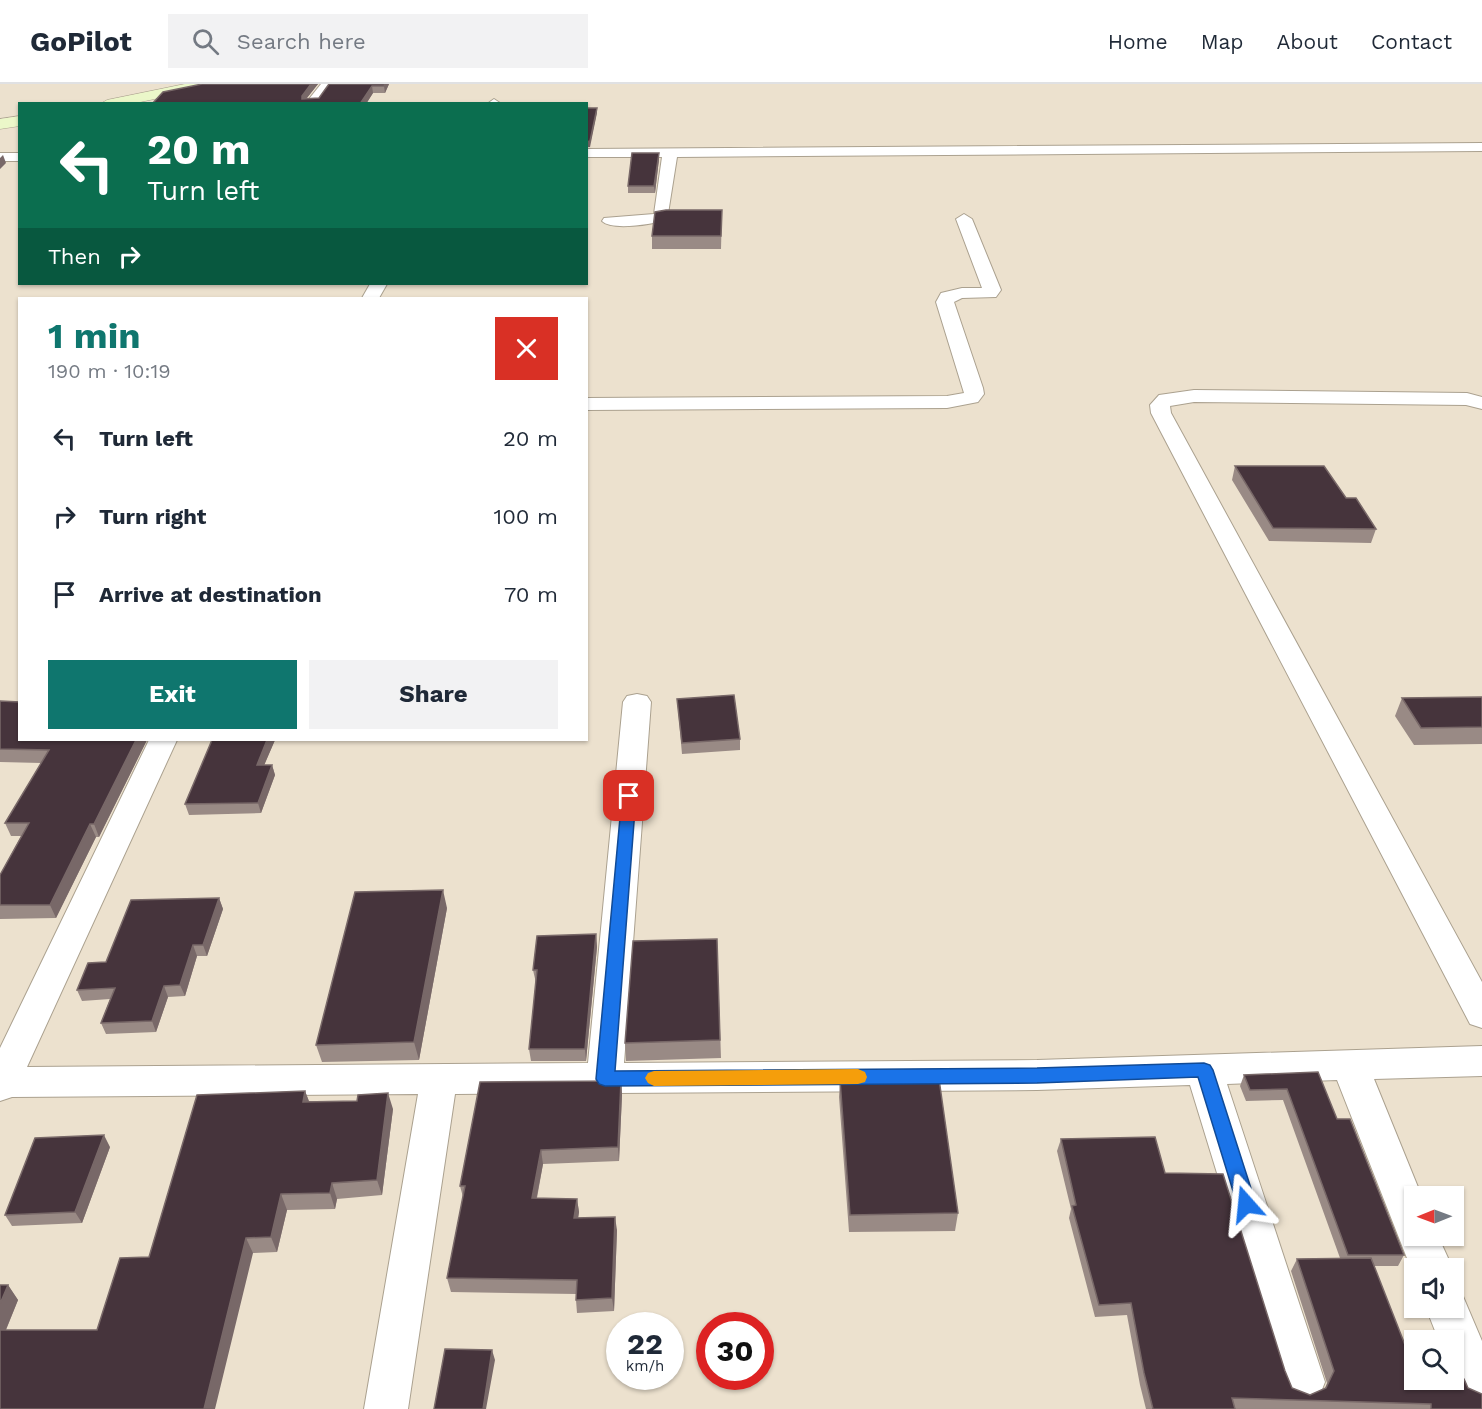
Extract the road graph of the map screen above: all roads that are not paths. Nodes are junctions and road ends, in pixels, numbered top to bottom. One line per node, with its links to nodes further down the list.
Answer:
1 (206, 84): 3 (main road)
2 (327, 84): 4 (street)
3 (117, 102)
4 (313, 102)
5 (18, 121): 6 (main road)
6 (0, 124)
7 (1482, 147): 9 (street)
8 (588, 153): 9 (street)
9 (670, 153): 13 (street)
10 (18, 157): 11 (street)
11 (0, 158)
12 (964, 219): 15 (street)
13 (610, 221)
14 (1482, 403): 18 (street)
15 (588, 404)
16 (637, 702): 22 (street)
17 (163, 741): 24 (street)
18 (1482, 1014)
19 (1482, 1061): 20 (street)
20 (1350, 1065): 21 (street); 25 (street)
21 (1204, 1070): 22 (street); 27 (street)
22 (605, 1079): 23 (street)
23 (439, 1080): 24 (street); 29 (street)
24 (1, 1084)
25 (1404, 1202)
26 (1451, 1318): 28 (street)
27 (1303, 1382)
28 (1477, 1382)
29 (386, 1409)

